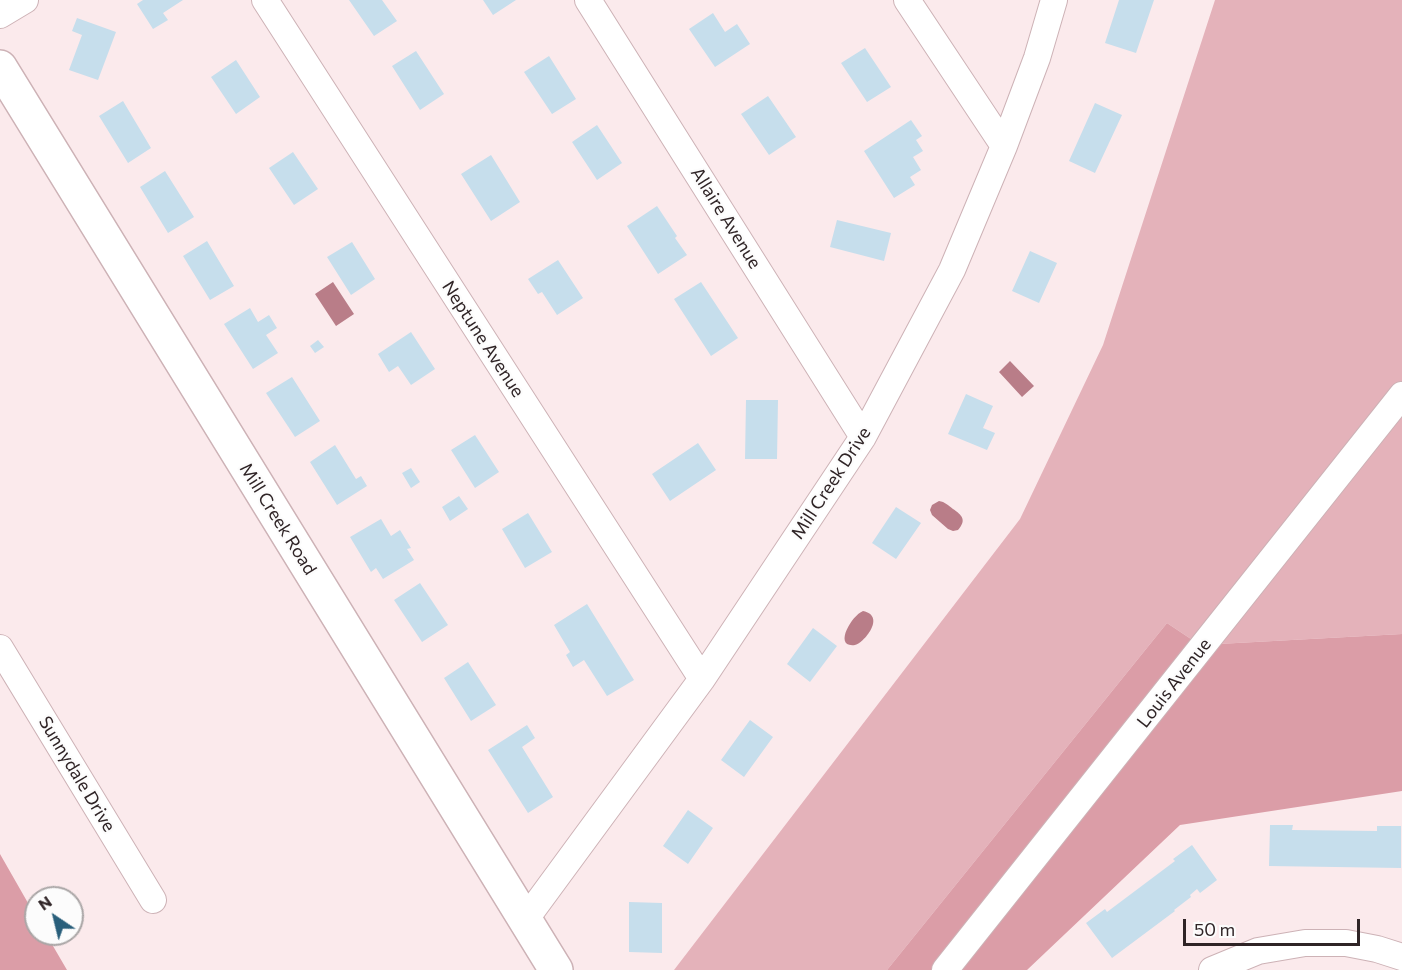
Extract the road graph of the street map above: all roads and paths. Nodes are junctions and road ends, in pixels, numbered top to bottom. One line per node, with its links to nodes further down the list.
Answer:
1 (25, 0): 6 (street)
2 (265, 0): 12 (street, Neptune Avenue)
3 (588, 0): 10 (street, Allaire Avenue)
4 (907, 0): 8 (street)
5 (1054, 0): 8 (street, Mill Creek Drive)
6 (0, 15)
7 (3, 77): 14 (street, Mill Creek Road)
8 (1004, 146): 10 (street, Mill Creek Drive)
9 (1402, 395): 17 (street, Louis Avenue)
10 (862, 437): 12 (street, Mill Creek Drive)
11 (0, 648): 13 (street, Sunnydale Drive)
12 (702, 679): 14 (street, Mill Creek Drive)
13 (153, 900)
14 (525, 920): 16 (street, Mill Creek Road)
15 (1402, 957): 18 (street); 19 (street)
16 (556, 970)
17 (945, 970)
18 (1212, 970)
19 (1387, 970)

